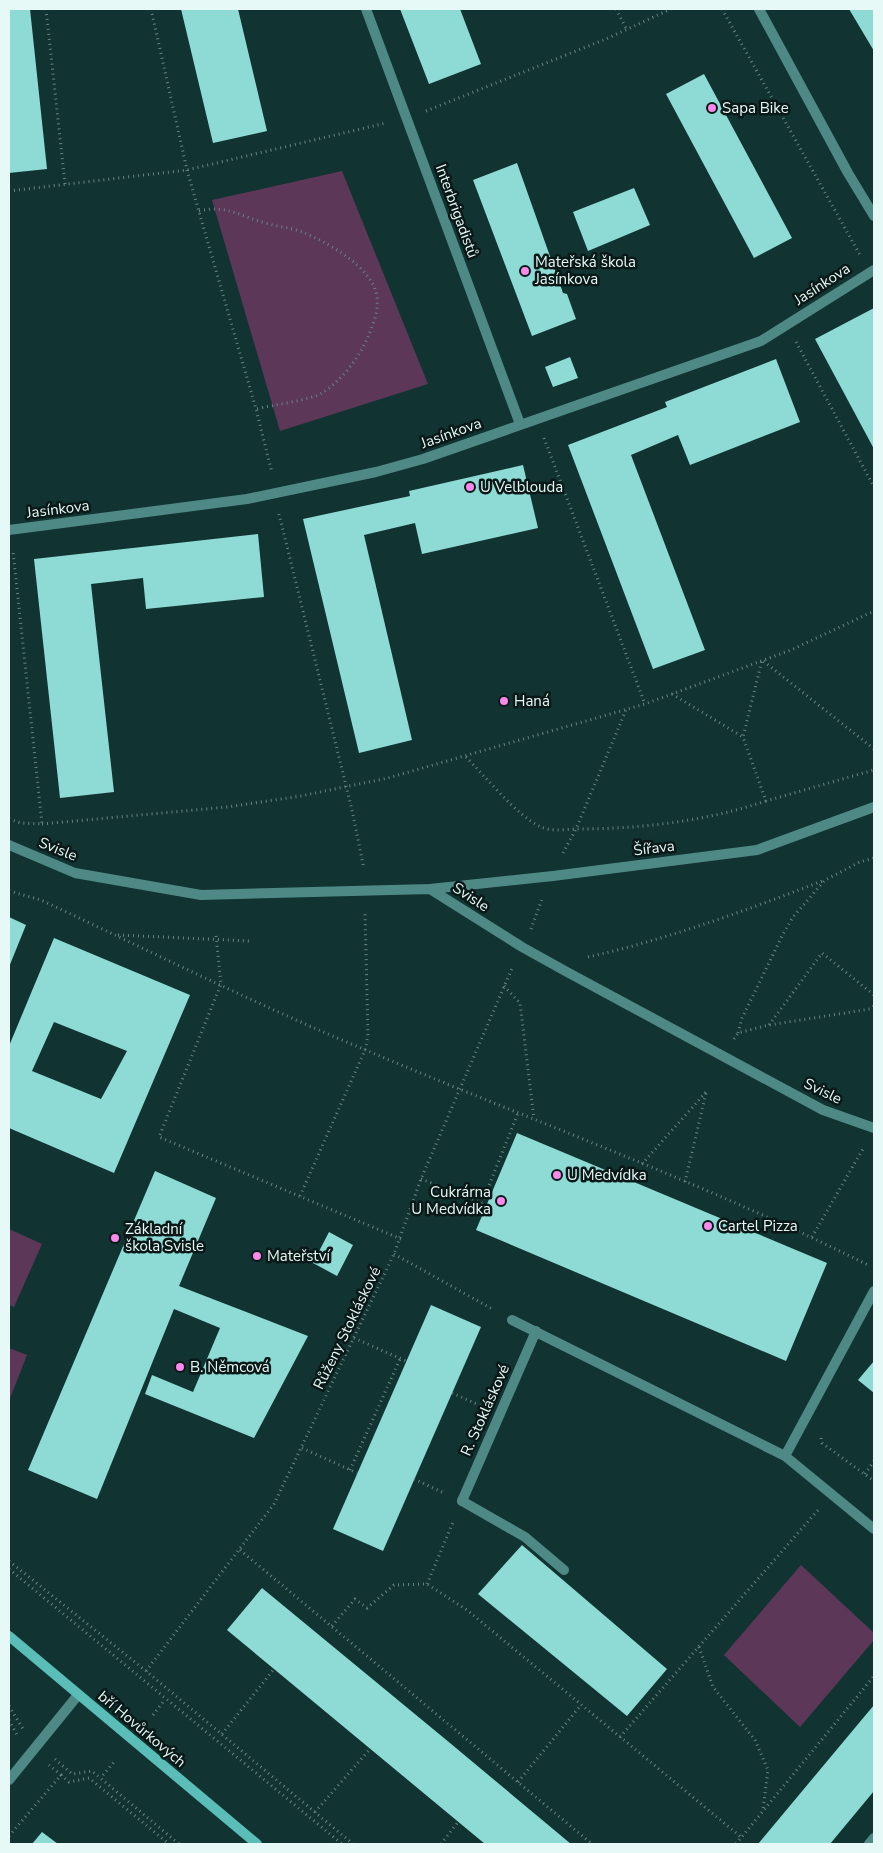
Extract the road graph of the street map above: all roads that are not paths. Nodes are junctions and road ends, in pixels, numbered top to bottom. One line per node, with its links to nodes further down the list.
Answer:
1 (366, 9): 5 (street, Interbrigadistů)
2 (759, 9): 3 (street)
3 (874, 216)
4 (872, 271): 5 (street, Jasínkova)
5 (520, 424): 6 (street, Jasínkova)
6 (9, 530)
7 (874, 807): 9 (street, Šířava)
8 (9, 845): 9 (street, Svisle)
9 (430, 889): 10 (street, Svisle)
10 (874, 1128)
11 (874, 1291): 14 (street)
12 (512, 1320): 13 (street)
13 (536, 1331): 14 (street); 16 (street, R. Stokláskové)
14 (786, 1456): 15 (street)
15 (874, 1529)
16 (564, 1570)
17 (9, 1636): 18 (main road, bří Hovůrkových)
18 (78, 1695): 19 (street); 21 (main road, bří Hovůrkových)
19 (9, 1780)
20 (874, 1838): 22 (street)
21 (257, 1844)
22 (869, 1844)

